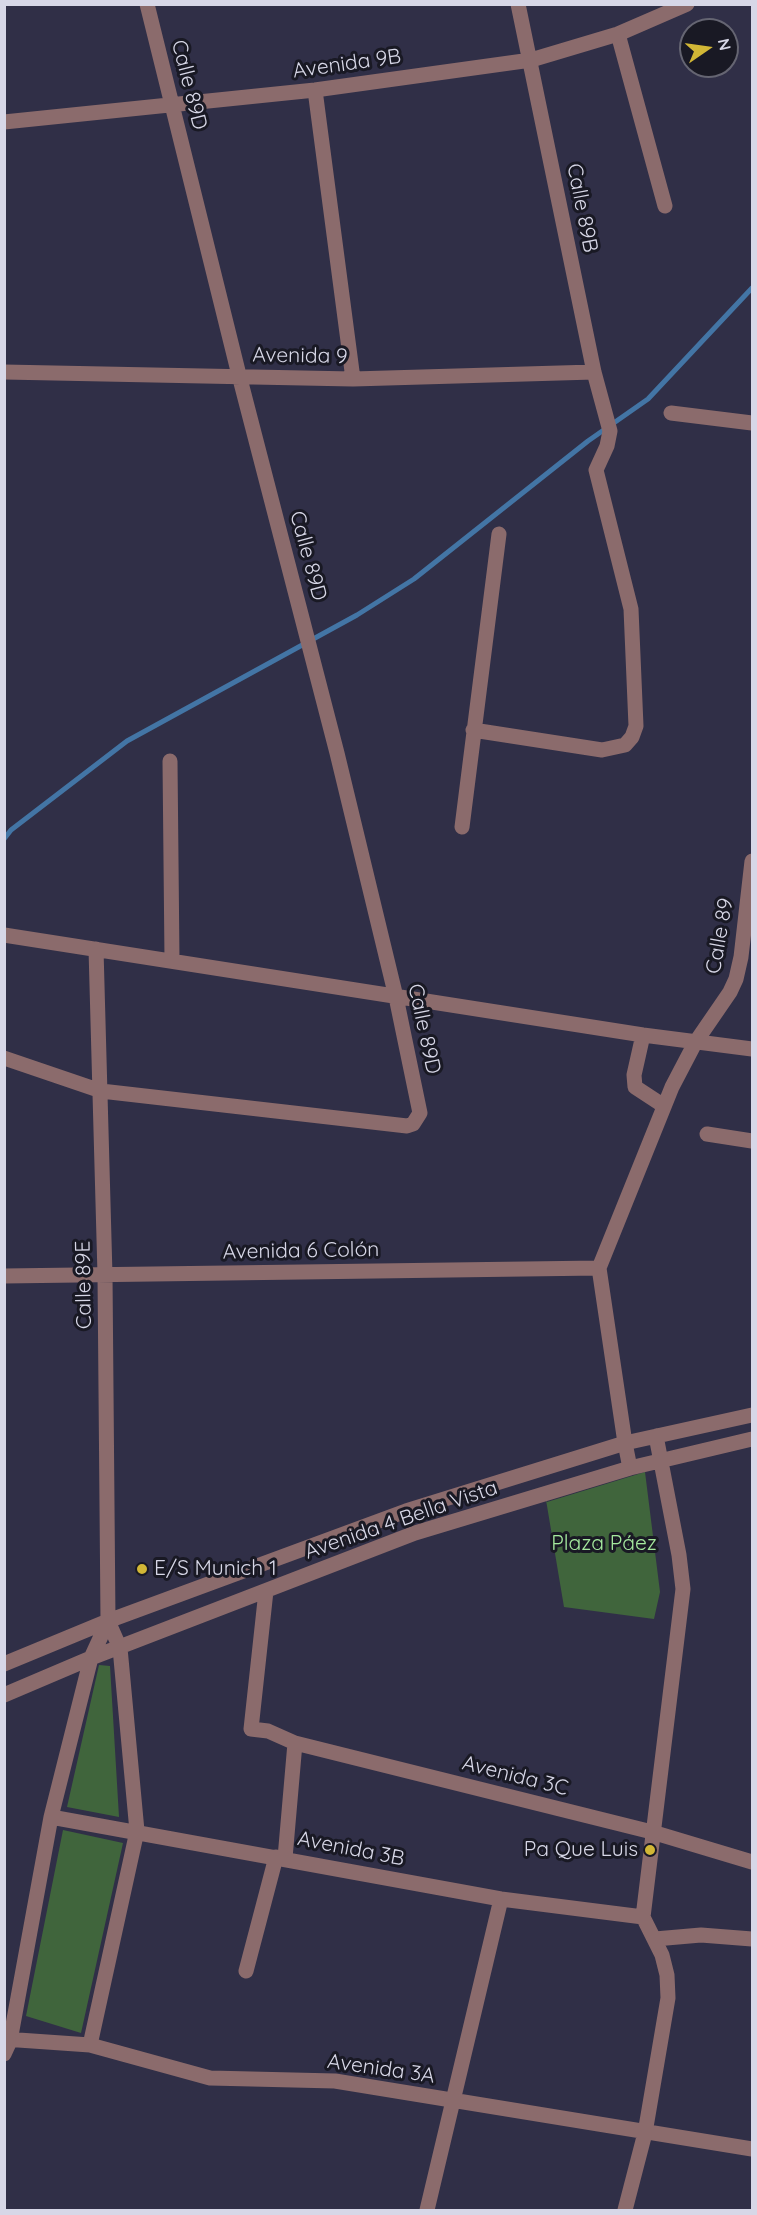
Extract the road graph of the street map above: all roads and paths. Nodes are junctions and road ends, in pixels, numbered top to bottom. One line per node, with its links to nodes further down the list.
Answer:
1 (147, 4): 7 (street, Calle 89D)
2 (518, 4): 5 (street, Calle 89B)
3 (687, 4): 4 (street, Avenida 9B)
4 (618, 34): 5 (street, Avenida 9B); 9 (street)
5 (531, 60): 6 (street, Avenida 9B); 11 (street, Calle 89B)
6 (315, 90): 7 (street, Avenida 9B); 13 (street)
7 (172, 105): 8 (street, Avenida 9B); 12 (street, Calle 89D)
8 (4, 122)
9 (665, 206)
10 (4, 372): 12 (street, Avenida 9)
11 (594, 372): 13 (street, Avenida 9); 17 (street, Calle 89B)
12 (239, 375): 13 (street, Avenida 9); 24 (street, Calle 89D)
13 (353, 379)
14 (671, 413): 15 (street)
15 (753, 423)
16 (499, 534): 17 (street)
17 (473, 729): 19 (street)
18 (170, 761): 23 (street)
19 (462, 827)
20 (753, 861): 26 (street, Calle 89)
21 (4, 935): 22 (street)
22 (96, 949): 23 (street); 29 (street, Calle 89E)
23 (172, 960): 24 (street)
24 (396, 997): 25 (street); 29 (street, Calle 89D)
25 (644, 1035): 26 (street); 30 (street)
26 (695, 1043): 27 (street); 30 (street, Calle 89)
27 (753, 1049)
28 (4, 1058): 29 (street)
29 (101, 1091): 34 (street, Calle 89E)
30 (664, 1106): 33 (street, Calle 89)
31 (707, 1134): 32 (street)
32 (753, 1141)
33 (599, 1268): 34 (street, Avenida 6 Colón); 39 (street)
34 (105, 1275): 35 (street, Avenida 6 Colón); 43 (street, Calle 89E)
35 (4, 1276)
36 (753, 1415): 37 (street, Avenida 4 Bella Vista)
37 (656, 1436): 39 (street, Avenida 4 Bella Vista); 40 (street)
38 (753, 1439): 40 (street, Avenida 4 Bella Vista)
39 (625, 1443): 41 (street); 43 (street, Avenida 4 Bella Vista)
40 (660, 1460): 41 (street, Avenida 4 Bella Vista); 51 (street)
41 (630, 1468): 42 (street, Avenida 4 Bella Vista)
42 (266, 1590): 44 (street, Avenida 4 Bella Vista); 48 (street, Avenida 3C)
43 (108, 1621): 44 (street); 45 (street); 46 (street, Avenida 4 Bella Vista)
44 (120, 1647): 45 (street, Avenida 4 Bella Vista); 50 (street)
45 (91, 1658): 47 (street, Avenida 4 Bella Vista); 49 (street)
46 (4, 1664)
47 (4, 1695)
48 (295, 1743): 51 (street, Avenida 3C); 52 (street)
49 (51, 1817): 50 (street, Avenida 3B); 59 (street)
50 (137, 1831): 52 (street, Avenida 3B); 60 (street)
51 (652, 1832): 53 (street, Avenida 3C); 55 (street)
52 (281, 1857): 54 (street, Avenida 3B); 58 (street)
53 (753, 1862)
54 (501, 1899): 55 (street, Avenida 3B); 61 (street)
55 (643, 1917): 56 (street)
56 (655, 1939): 57 (street); 62 (street)
57 (753, 1939)
58 (246, 1971)
59 (6, 2045): 60 (street, Avenida 3A)
60 (90, 2045): 61 (street, Avenida 3A)
61 (454, 2101): 62 (street, Avenida 3A); 64 (street)
62 (645, 2133): 63 (street, Avenida 3A); 65 (street)
63 (753, 2149)
64 (427, 2211)
65 (625, 2211)

